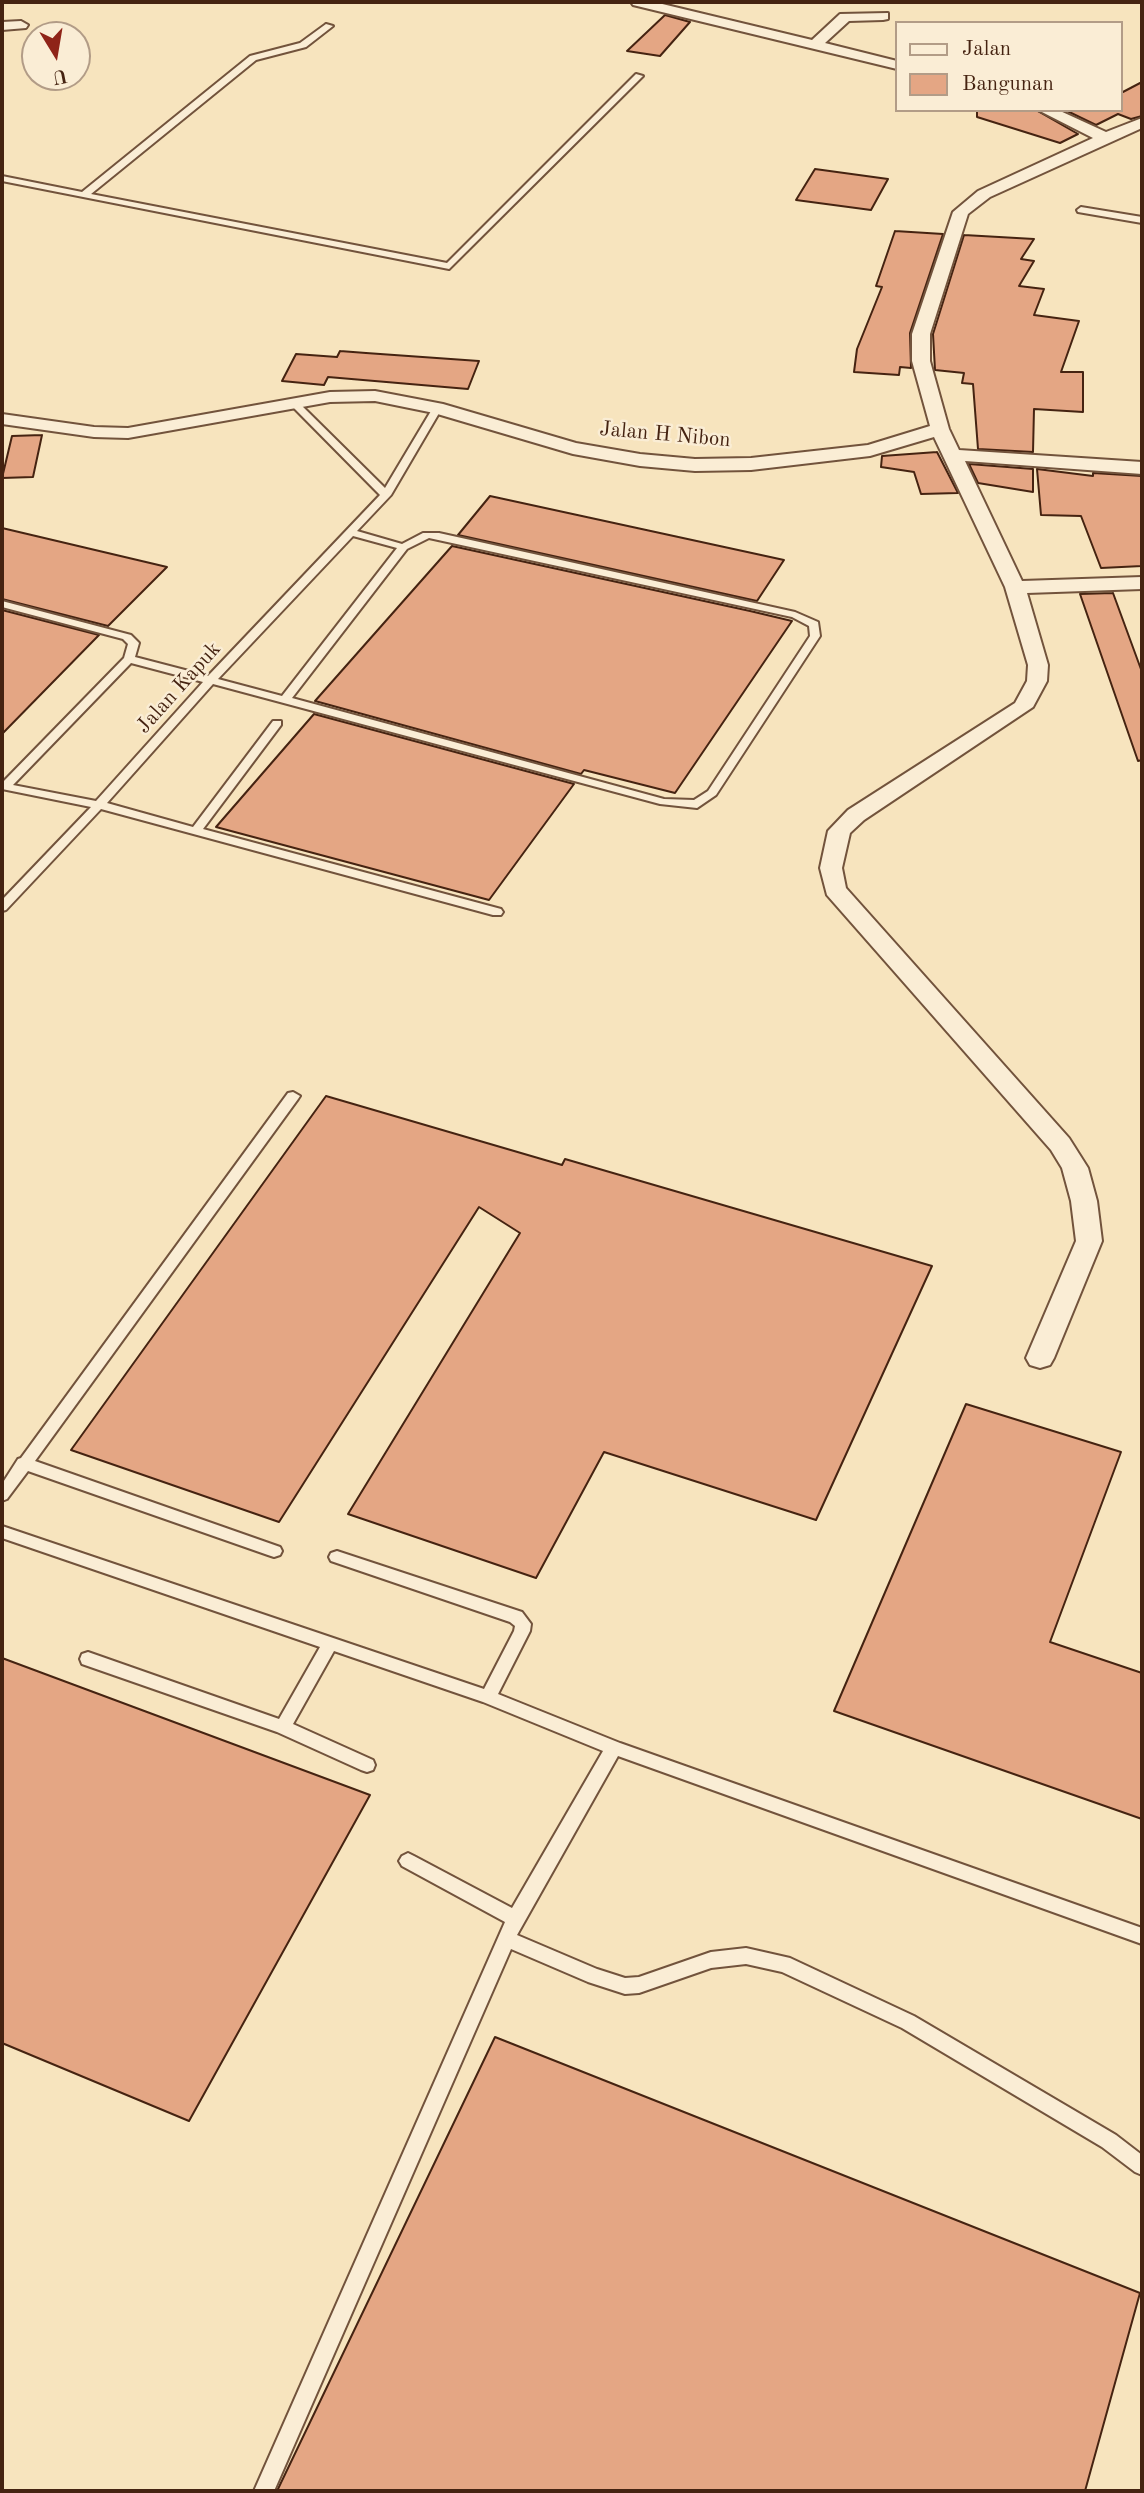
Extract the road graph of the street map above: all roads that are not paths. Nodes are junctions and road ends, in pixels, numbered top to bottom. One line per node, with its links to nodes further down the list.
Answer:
1 (638, 2): 6 (street)
2 (883, 16): 6 (street)
3 (2, 26): 4 (street)
4 (21, 26)
5 (329, 26): 13 (lane)
6 (815, 45): 7 (street)
7 (895, 65)
8 (639, 76): 13 (lane)
9 (1049, 112): 11 (street)
10 (1142, 123): 11 (street)
11 (1106, 138): 19 (street)
12 (2, 179): 13 (lane)
13 (83, 195)
14 (1081, 210): 15 (lane)
15 (1142, 220)
16 (295, 404): 17 (street, Jalan H Nibon); 18 (street, Jalan H Nibon); 22 (lane)
17 (437, 408): 19 (street, Jalan H Nibon); 22 (lane, Jalan Kapuk)
18 (2, 419)
19 (940, 429): 20 (street)
20 (955, 456): 21 (street); 26 (street)
21 (1142, 468)
22 (386, 495): 23 (lane, Jalan Kapuk)
23 (352, 533): 24 (lane); 29 (lane, Jalan Kapuk)
24 (403, 547): 30 (lane); 30 (lane)
25 (1142, 583): 26 (street)
26 (1015, 587): 38 (street)
27 (2, 604): 28 (lane)
28 (129, 659): 29 (lane); 32 (lane)
29 (210, 681): 30 (lane); 33 (lane, Jalan Kapuk)
30 (285, 700)
31 (277, 723): 34 (lane)
32 (3, 786): 33 (lane)
33 (99, 805): 34 (lane); 35 (lane, Jalan Kapuk)
34 (195, 831): 36 (lane)
35 (2, 907)
36 (497, 912)
37 (293, 1096): 39 (lane)
38 (1040, 1358)
39 (23, 1463): 40 (lane); 42 (lane)
40 (2, 1495)
41 (2, 1532): 44 (lane)
42 (274, 1551)
43 (337, 1558): 46 (lane)
44 (329, 1645): 46 (lane); 47 (lane)
45 (88, 1659): 47 (lane)
46 (488, 1697): 48 (lane)
47 (283, 1727): 49 (lane)
48 (614, 1748): 51 (lane); 52 (lane)
49 (368, 1765)
50 (408, 1861): 51 (lane)
51 (515, 1919): 53 (lane)
52 (1142, 1936)
53 (506, 1938): 54 (lane); 55 (lane)
54 (1142, 2166)
55 (264, 2491)

